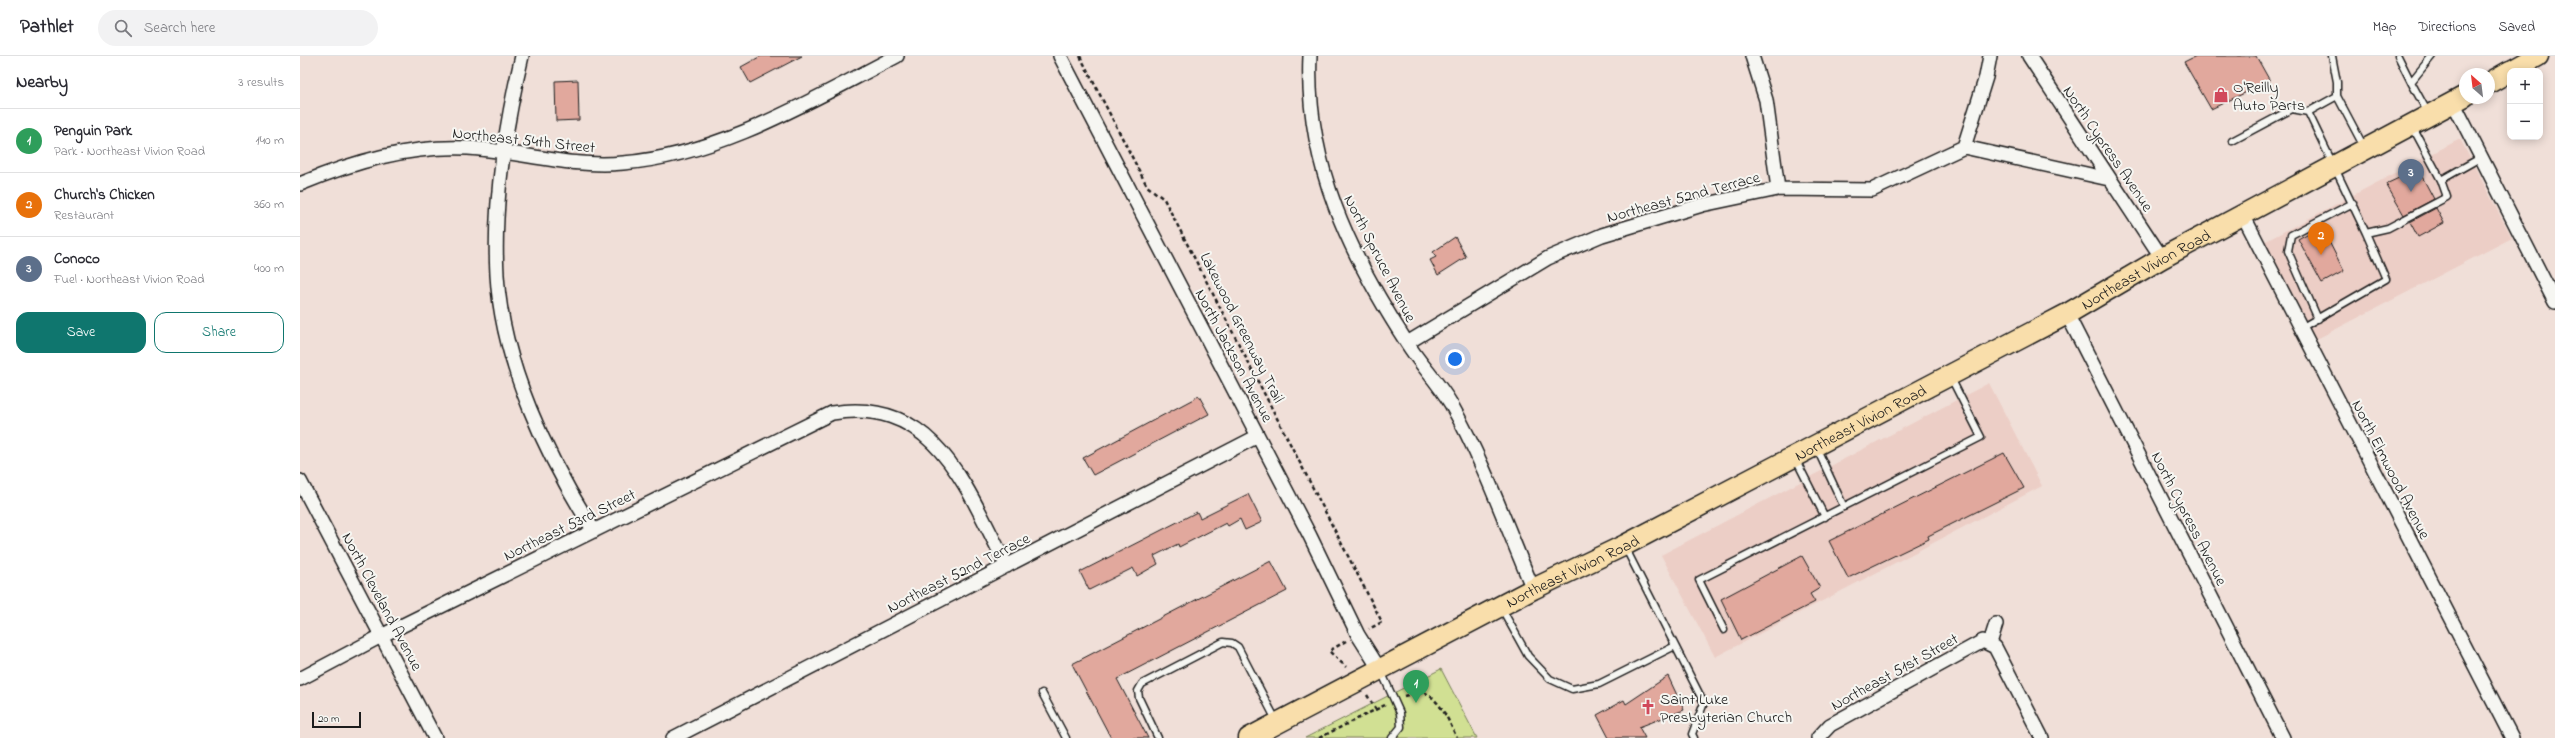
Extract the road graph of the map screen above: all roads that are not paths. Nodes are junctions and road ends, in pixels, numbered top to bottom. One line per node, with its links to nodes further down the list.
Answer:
1 (522, 56): 25 (street)
2 (897, 56): 25 (street, Northeast 54th Street)
3 (1060, 56): 42 (street, North Jackson Avenue)
4 (1310, 56): 40 (street, North Spruce Avenue)
5 (1752, 56): 31 (street)
6 (1990, 56): 23 (street)
7 (2029, 56): 28 (street, North Cypress Avenue)
8 (2332, 56): 16 (lane)
9 (2398, 56): 15 (lane)
10 (2432, 56): 15 (lane)
11 (2538, 56): 12 (main road)
12 (2516, 68)
13 (2507, 73): 14 (main road)
14 (2495, 80)
15 (2411, 82): 20 (lane)
16 (2337, 96): 19 (lane); 24 (lane)
17 (2459, 99): 20 (main road, Northeast Vivion Road)
18 (2461, 104): 26 (street)
19 (2308, 112): 22 (lane); 27 (lane)
20 (2429, 114): 21 (main road, Northeast Vivion Road)
21 (2411, 124): 24 (main road, Northeast Vivion Road); 29 (lane)
22 (2232, 141)
23 (1964, 147): 28 (street); 31 (street, Northeast 52nd Terrace)
24 (2366, 149): 27 (main road, Northeast Vivion Road)
25 (503, 152): 30 (street, Northeast 54th Street); 48 (street)
26 (2480, 158): 29 (lane); 36 (street)
27 (2335, 165): 32 (lane); 33 (main road, Northeast Vivion Road)
28 (2109, 179): 35 (street, North Cypress Avenue)
29 (2441, 180): 34 (lane)
30 (300, 184)
31 (1778, 188): 40 (street, Northeast 52nd Terrace)
32 (2353, 203): 34 (lane); 38 (lane)
33 (2243, 215): 35 (main road, Northeast Vivion Road); 39 (street, North Elmwood Avenue)
34 (2366, 233): 38 (lane)
35 (2162, 258): 37 (main road, Northeast Vivion Road)
36 (2555, 302)
37 (2067, 314): 41 (main road, Northeast Vivion Road); 71 (street, North Cypress Avenue)
38 (2318, 319): 39 (lane)
39 (2301, 328): 72 (street, North Elmwood Avenue)
40 (1407, 343): 51 (street, North Spruce Avenue)
41 (1950, 375): 43 (main road, Northeast Vivion Road); 46 (lane)
42 (1258, 436): 50 (street, Northeast 52nd Terrace); 58 (street, North Jackson Avenue)
43 (1816, 445): 44 (main road, Northeast Vivion Road); 46 (lane)
44 (1795, 456): 47 (lane); 49 (main road, Northeast Vivion Road)
45 (300, 481): 55 (street, North Cleveland Avenue)
46 (1844, 507): 47 (lane)
47 (1825, 517): 54 (lane)
48 (594, 531): 50 (street, Northeast 53rd Street); 55 (street, Northeast 53rd Street)
49 (1625, 545): 51 (main road, Northeast Vivion Road); 57 (lane)
50 (1007, 566): 63 (street, Northeast 52nd Terrace)
51 (1534, 589): 52 (main road, Northeast Vivion Road)
52 (1500, 606): 57 (lane); 58 (main road, Northeast Vivion Road)
53 (1996, 624): 56 (street)
54 (1724, 630)
55 (383, 636): 59 (street, Northeast 53rd Street); 62 (street, North Cleveland Avenue)
56 (1990, 643): 69 (street, Northeast 51st Street); 70 (street)
57 (1675, 646): 68 (lane)
58 (1380, 670): 61 (main road, Northeast Vivion Road); 67 (lane)
59 (300, 679)
60 (1042, 693): 64 (lane)
61 (1277, 723): 65 (lane); 66 (main road, Northeast Vivion Road)
62 (436, 738)
63 (673, 738)
64 (1066, 738)
65 (1158, 738)
66 (1249, 738)
67 (1392, 738)
68 (1694, 738)
69 (1818, 738)
70 (2042, 738)
71 (2283, 738)
72 (2512, 738)

